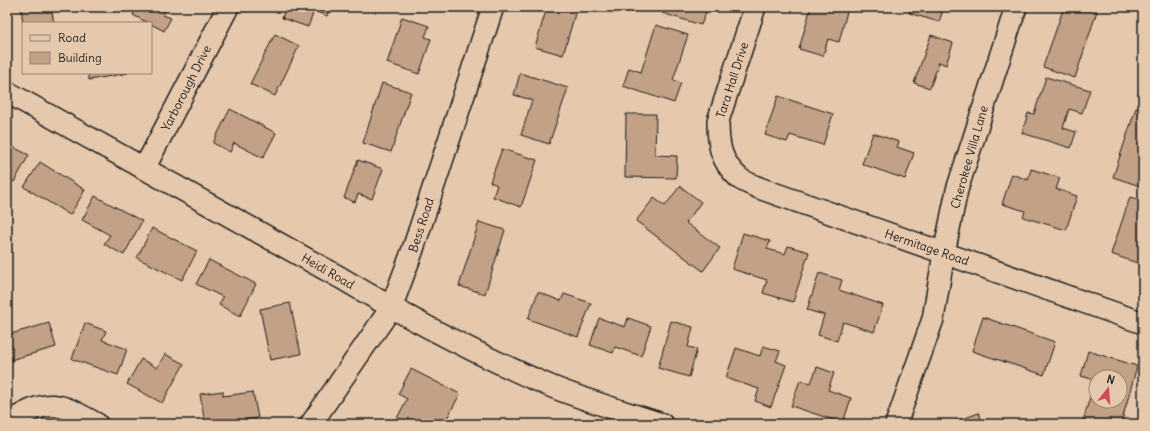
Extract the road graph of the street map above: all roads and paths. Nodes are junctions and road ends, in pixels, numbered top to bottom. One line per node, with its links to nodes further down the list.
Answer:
1 (228, 7): 7 (street, Yarborough Drive)
2 (493, 7): 9 (street, Bess Road)
3 (755, 7): 6 (street, Tara Hall Drive)
4 (1016, 7): 8 (street, Cherokee Villa Lane)
5 (7, 92): 7 (street, Heidi Road)
6 (722, 154): 8 (street, Hermitage Road)
7 (144, 169): 9 (street, Heidi Road)
8 (944, 254): 10 (street, Hermitage Road); 16 (street, Cherokee Villa Lane)
9 (391, 308): 11 (street, Heidi Road); 14 (street, Bess Road)
10 (1143, 323)
11 (637, 420): 15 (street, Heidi Road)
12 (9, 424): 13 (street)
13 (97, 424)
14 (311, 424)
15 (662, 424)
16 (896, 424)

